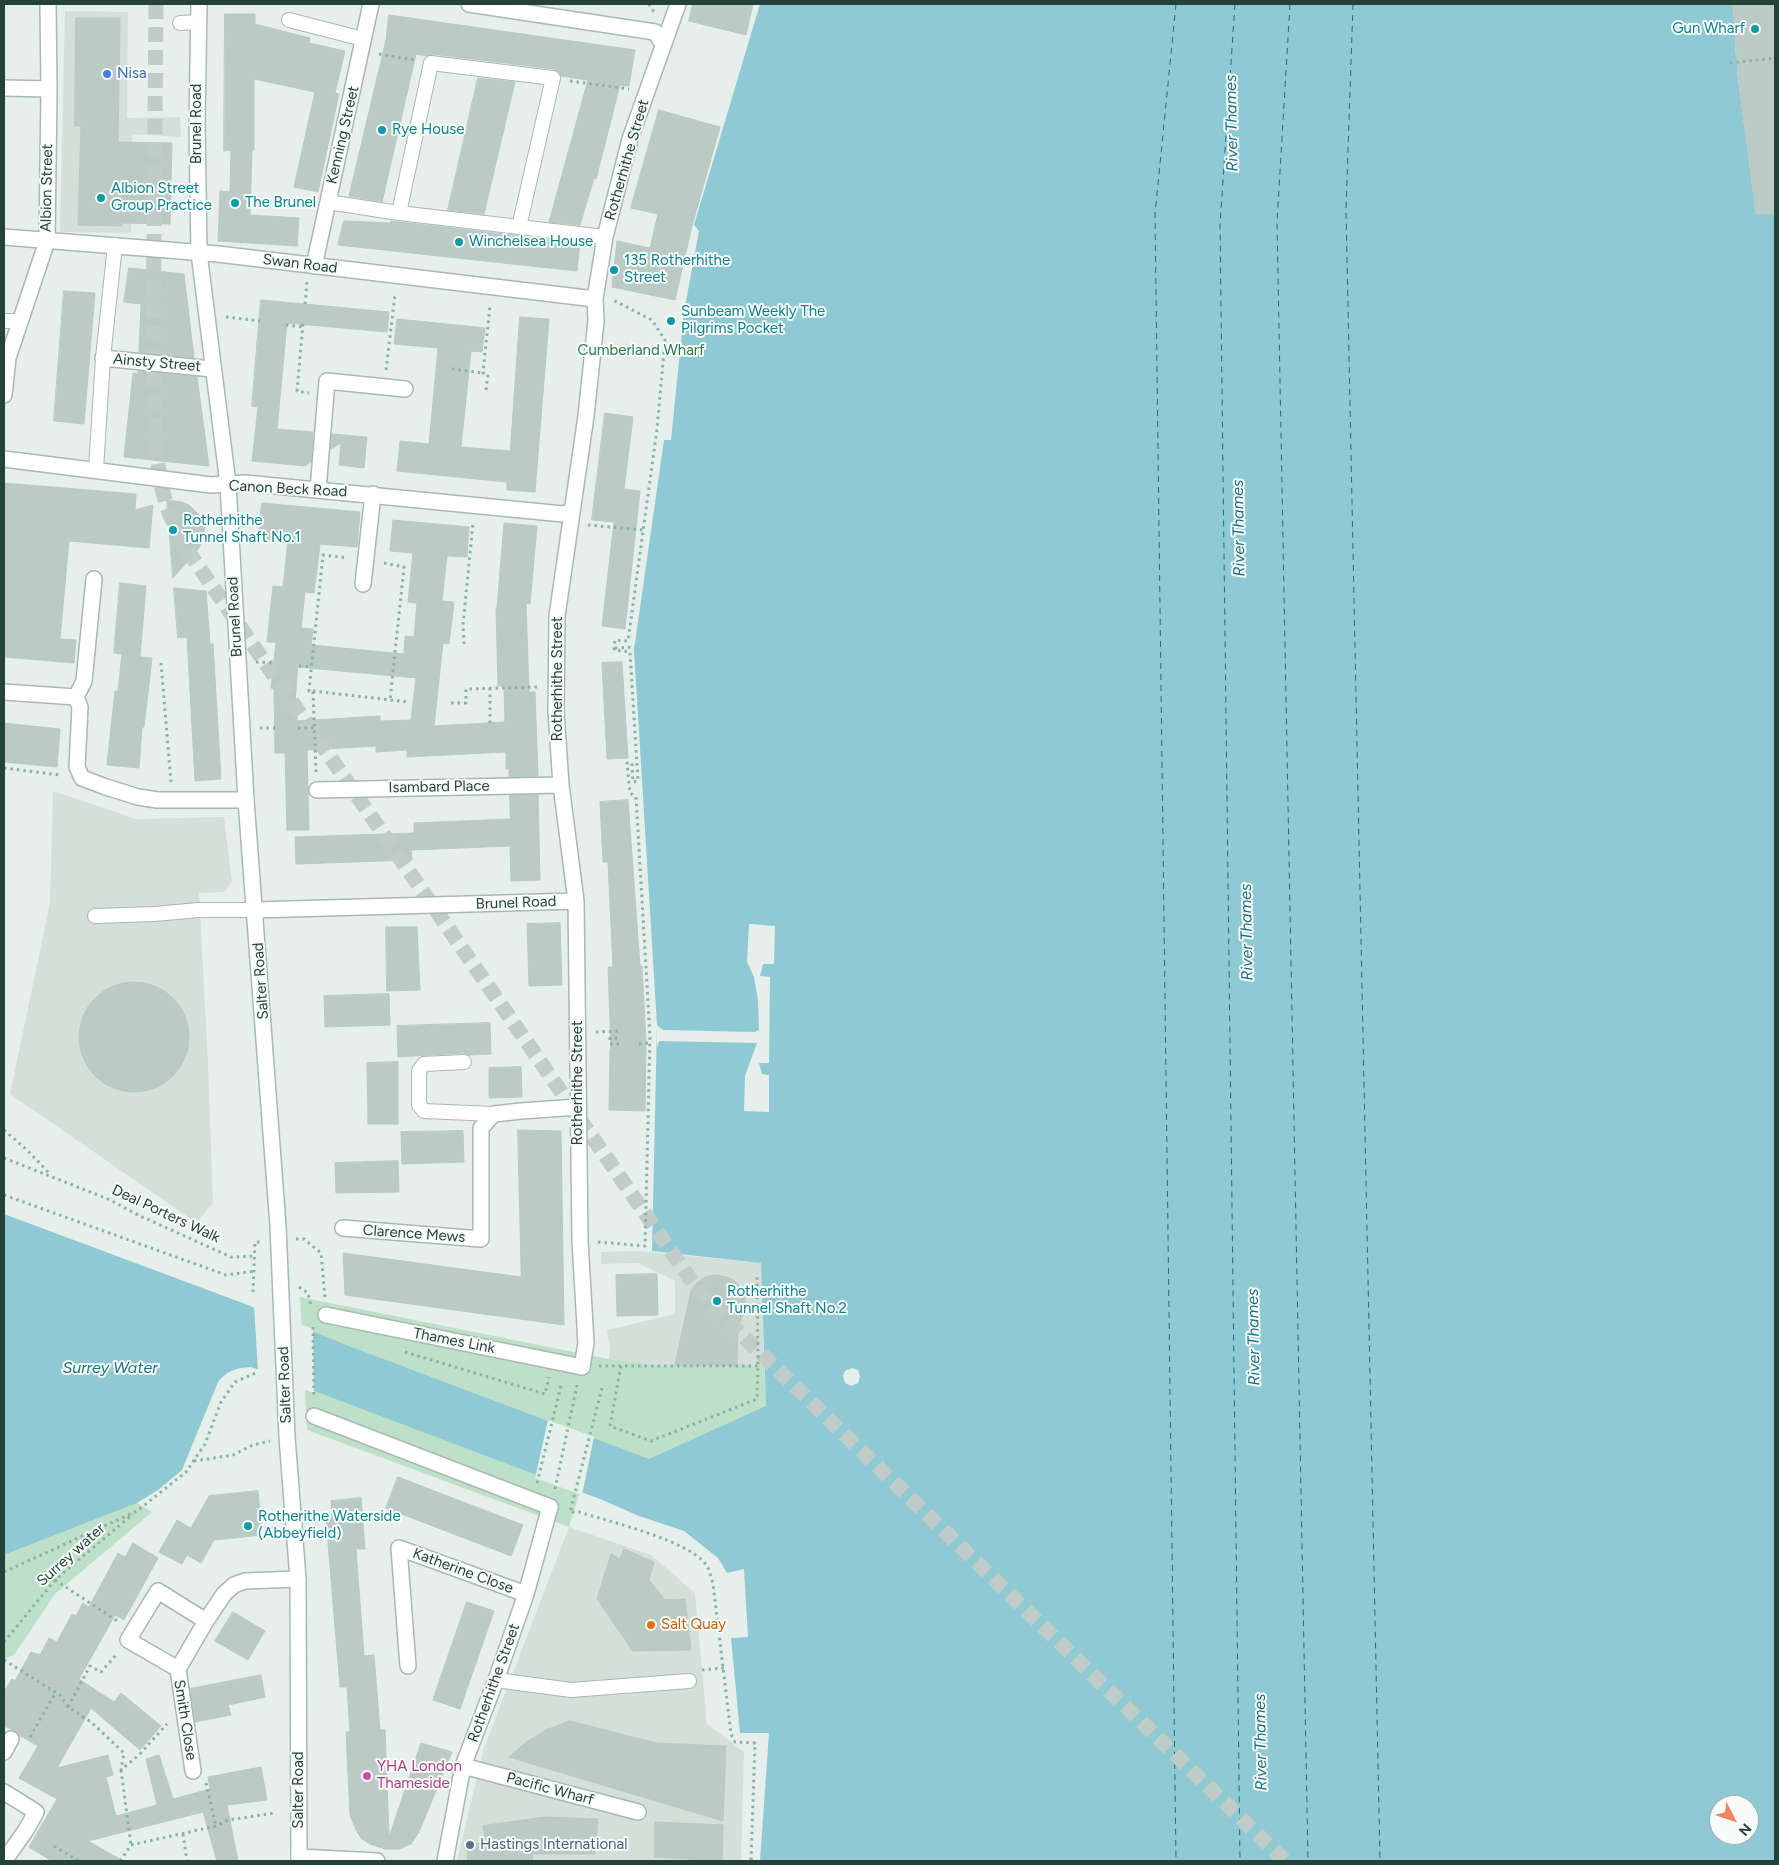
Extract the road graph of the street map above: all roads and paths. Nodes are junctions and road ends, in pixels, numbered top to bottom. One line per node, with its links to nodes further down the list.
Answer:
1 (48, 4): 17 (street, Albion Street)
2 (199, 4): 7 (street, Brunel Road)
3 (371, 4): 9 (street, Kenning Street)
4 (469, 4): 10 (street)
5 (678, 4): 10 (street, Rotherhithe Street)
6 (289, 20): 9 (lane)
7 (199, 22): 8 (lane); 26 (street, Brunel Road)
8 (180, 23)
9 (363, 39): 19 (street, Kenning Street)
10 (663, 44): 23 (street, Rotherhithe Street)
11 (390, 56): 12 (path)
12 (399, 58)
13 (1775, 58): 14 (path)
14 (1730, 63)
15 (553, 78): 18 (path); 20 (lane); 21 (lane)
16 (4, 88): 17 (street)
17 (49, 89): 24 (street, Albion Street)
18 (630, 90)
19 (328, 202): 20 (lane); 27 (street, Kenning Street)
20 (398, 213): 21 (lane)
21 (519, 227): 23 (lane)
22 (4, 237): 24 (street, Swan Road)
23 (606, 237): 30 (street, Rotherhithe Street)
24 (47, 241): 25 (street, Swan Road); 34 (street, Albion Street)
25 (115, 246): 26 (street, Swan Road); 36 (lane)
26 (199, 252): 27 (street, Swan Road); 37 (street, Brunel Road)
27 (314, 266): 28 (street, Swan Road)
28 (397, 276): 29 (street, Swan Road); 40 (path)
29 (492, 286): 30 (street, Swan Road); 39 (path)
30 (603, 299): 51 (street, Rotherhithe Street); 52 (path)
31 (225, 317): 33 (path)
32 (4, 321): 34 (lane)
33 (260, 321)
34 (20, 322): 43 (street, Albion Street)
35 (286, 325): 44 (path)
36 (103, 358): 37 (street, Ainsty Street); 46 (lane)
37 (212, 369): 47 (street, Brunel Road)
38 (452, 369): 39 (path)
39 (483, 373): 42 (path)
40 (384, 386): 41 (street); 44 (street)
41 (405, 389)
42 (486, 390)
43 (4, 395)
44 (326, 395): 48 (street)
45 (4, 459): 46 (street, Canon Beck Road)
46 (96, 469): 47 (street, Canon Beck Road)
47 (228, 484): 48 (street, Canon Beck Road); 82 (street, Brunel Road)
48 (318, 490): 49 (street, Canon Beck Road)
49 (373, 494): 50 (street, Canon Beck Road); 53 (street)
50 (475, 505): 51 (street, Canon Beck Road); 56 (path)
51 (572, 517): 52 (path); 64 (street, Rotherhithe Street)
52 (642, 530): 57 (path)
53 (366, 560): 55 (street); 63 (path); 69 (path)
54 (94, 579): 68 (street)
55 (363, 584)
56 (464, 644)
57 (615, 648): 58 (path); 89 (path)
58 (635, 648)
59 (256, 662): 61 (path)
60 (162, 663): 81 (path)
61 (274, 664)
62 (298, 666): 63 (path)
63 (312, 667): 66 (path)
64 (556, 687): 65 (path); 79 (street, Rotherhithe Street)
65 (490, 688): 71 (path); 72 (path)
66 (313, 691): 69 (path); 76 (path)
67 (4, 692): 68 (street)
68 (76, 697): 78 (street)
69 (390, 700): 70 (path)
70 (407, 702)
71 (451, 703)
72 (490, 726)
73 (260, 728): 74 (path)
74 (275, 728)
75 (298, 728): 76 (path)
76 (314, 728): 80 (path)
77 (4, 768): 78 (path)
78 (82, 778): 81 (street)
79 (561, 785): 80 (street, Isambard Place); 83 (street, Rotherhithe Street)
80 (317, 790)
81 (172, 800): 82 (street)
82 (246, 800): 84 (street, Brunel Road)
83 (576, 901): 84 (street, Brunel Road); 87 (street, Rotherhithe Street)
84 (255, 910): 85 (lane); 101 (street, Salter Road)
85 (95, 916)
86 (619, 1031): 87 (path)
87 (578, 1033): 93 (street, Rotherhithe Street)
88 (619, 1038): 90 (path)
89 (649, 1043): 91 (path); 102 (path)
90 (619, 1044)
91 (639, 1044)
92 (464, 1062): 94 (lane)
93 (578, 1107): 94 (street); 112 (street, Rotherhithe Street)
94 (494, 1114): 99 (street, Clarence Mews)
95 (4, 1130): 97 (path, Deal Porters Walk)
96 (4, 1158): 97 (path, Deal Porters Walk)
97 (53, 1177): 103 (path, Deal Porters Walk)
98 (4, 1195): 104 (path)
99 (343, 1228)
100 (304, 1239): 107 (path)
101 (271, 1241): 103 (path); 125 (street, Salter Road)
102 (598, 1242)
103 (255, 1256): 104 (path)
104 (255, 1272): 106 (path)
105 (757, 1273): 111 (path)
106 (253, 1292)
107 (326, 1315): 112 (street, Thames Link)
108 (313, 1324): 118 (path)
109 (397, 1350): 114 (path)
110 (621, 1366): 111 (path); 111 (path); 112 (path)
111 (758, 1366)
112 (582, 1367)
113 (258, 1372): 120 (path)
114 (549, 1379)
115 (562, 1382): 121 (path)
116 (577, 1386): 122 (path)
117 (602, 1388): 133 (path)
118 (314, 1416): 122 (street)
119 (270, 1440): 120 (path)
120 (194, 1462): 123 (path)
121 (536, 1488)
122 (552, 1500): 127 (street, Rotherhithe Street)
123 (137, 1511): 124 (path); 126 (path, Surrey water)
124 (4, 1572)
125 (298, 1579): 128 (street, Smith Close); 151 (street, Salter Road)
126 (55, 1580): 129 (path); 130 (path, Surrey water)
127 (526, 1594): 132 (street, Katherine Close); 136 (street, Rotherhithe Street)
128 (206, 1620): 129 (street); 134 (street, Smith Close)
129 (128, 1640): 134 (street, Smith Close); 138 (path)
130 (4, 1642)
131 (4, 1660): 138 (path)
132 (408, 1666)
133 (724, 1668): 135 (path); 158 (path)
134 (178, 1669): 139 (street, Smith Close)
135 (704, 1670)
136 (496, 1680): 137 (lane); 141 (street, Rotherhithe Street)
137 (689, 1681)
138 (68, 1706): 142 (path)
139 (183, 1707): 140 (street, Smith Close); 142 (path)
140 (190, 1756): 143 (street, Smith Close); 147 (path)
141 (463, 1766): 145 (street, Pacific Wharf); 157 (street, Rotherhithe Street)
142 (121, 1770): 149 (path)
143 (193, 1771)
144 (4, 1792): 152 (street)
145 (638, 1812)
146 (275, 1813): 147 (path)
147 (216, 1826): 148 (path)
148 (182, 1834): 149 (path); 155 (path)
149 (131, 1845): 154 (path)
150 (54, 1846): 153 (path)
151 (299, 1859): 156 (street)
152 (4, 1861)
153 (79, 1861)
154 (120, 1861)
155 (187, 1861)
156 (377, 1861)
157 (445, 1861)
158 (751, 1861)

